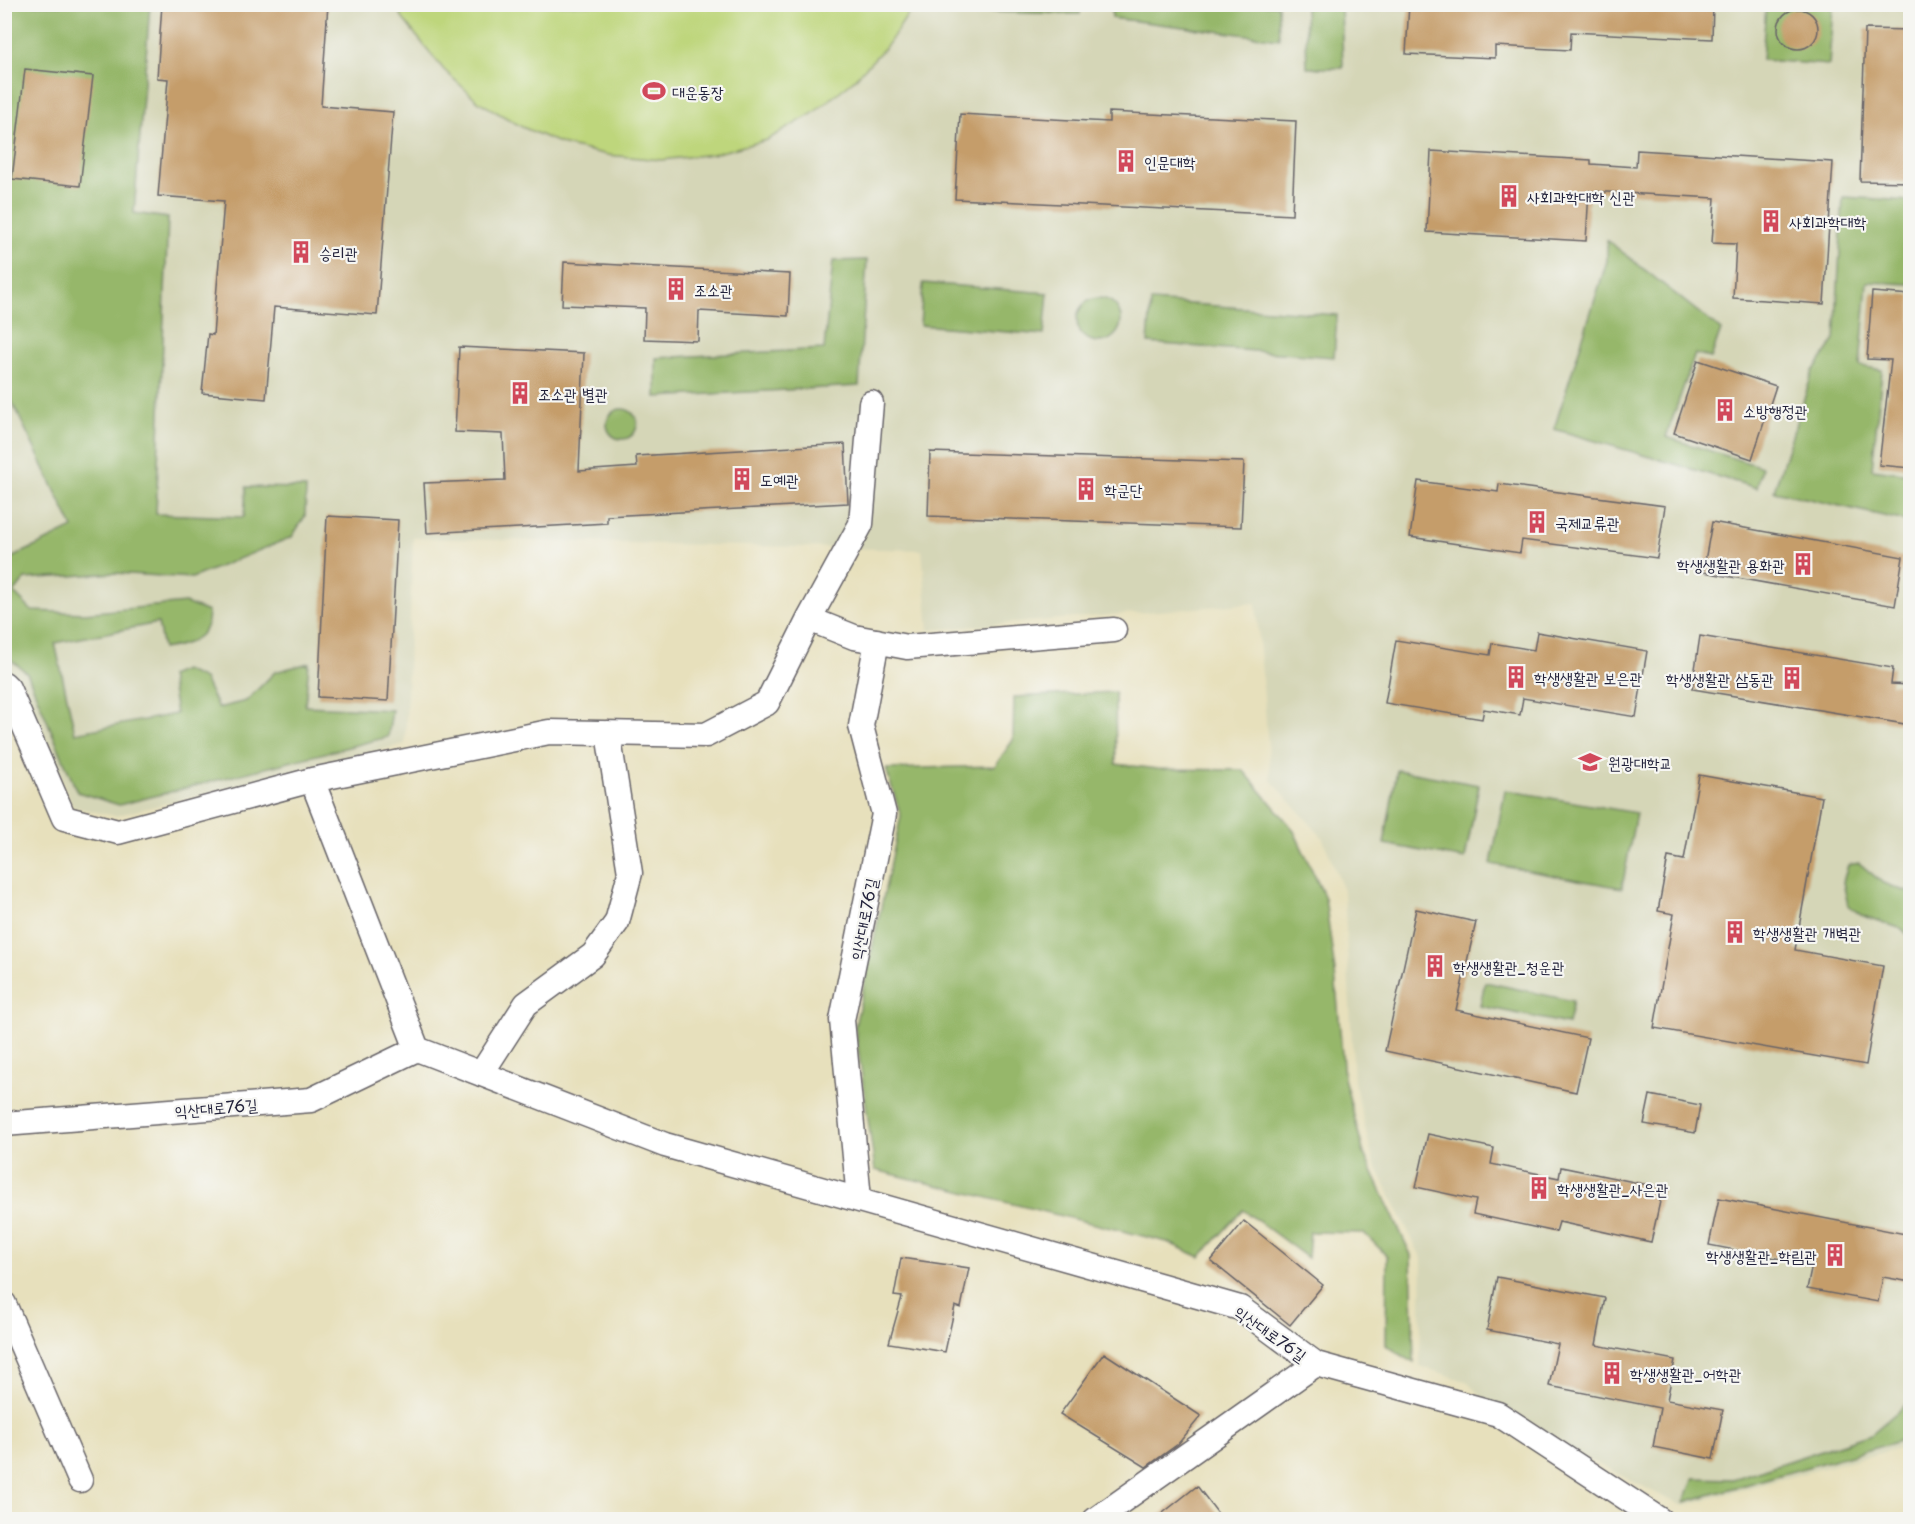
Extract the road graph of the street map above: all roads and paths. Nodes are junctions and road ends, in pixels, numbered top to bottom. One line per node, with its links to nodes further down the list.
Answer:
1 (871, 403): 2 (street)
2 (809, 619): 4 (street); 6 (street)
3 (1114, 630): 4 (street)
4 (877, 641): 11 (street, 익산대로76길)
5 (4, 684): 7 (street)
6 (608, 733): 7 (street); 9 (street)
7 (312, 780): 8 (street)
8 (417, 1049): 9 (street, 익산대로76길); 10 (street, 익산대로76길)
9 (481, 1074): 11 (street, 익산대로76길)
10 (4, 1124)
11 (859, 1199): 13 (street, 익산대로76길)
12 (4, 1304): 14 (street)
13 (1316, 1364): 15 (street); 16 (street, 익산대로76길)
14 (80, 1480)
15 (1095, 1520)
16 (1660, 1520)

